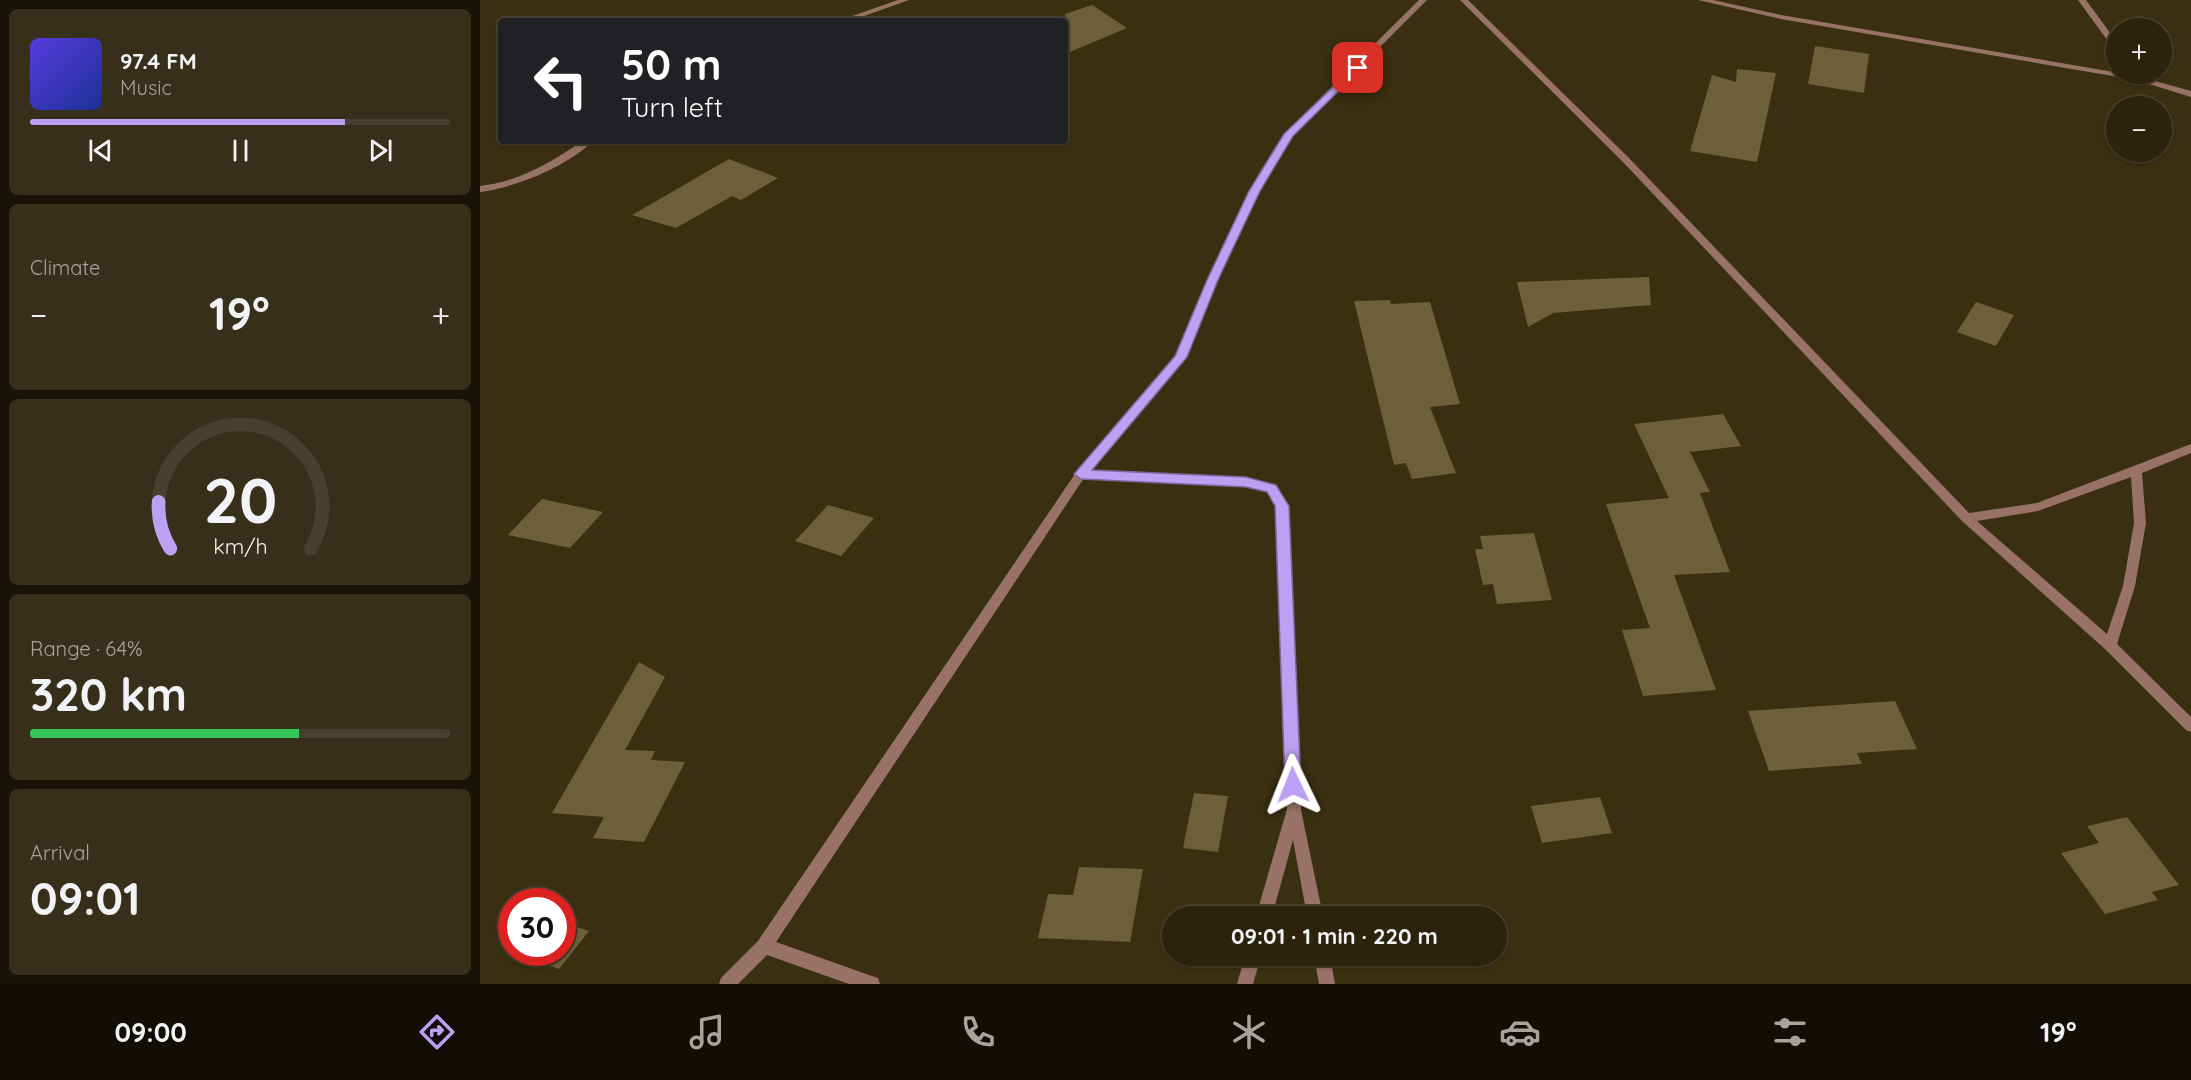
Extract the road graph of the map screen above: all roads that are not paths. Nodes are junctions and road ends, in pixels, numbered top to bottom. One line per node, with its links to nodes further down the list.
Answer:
1 (905, 0): 6 (street)
2 (1423, 0): 15 (street)
3 (1464, 0): 16 (street)
4 (1702, 0): 8 (street)
5 (2082, 0): 7 (street)
6 (851, 18)
7 (2106, 32)
8 (2106, 71)
9 (2160, 84): 10 (street)
10 (2191, 94)
11 (584, 144): 12 (street)
12 (480, 189)
13 (2191, 448): 14 (street)
14 (2136, 471): 16 (street); 17 (street)
15 (1081, 474): 19 (street); 22 (street)
16 (1966, 518): 17 (street)
17 (2110, 645): 18 (street)
18 (2191, 726)
19 (1294, 809): 20 (street); 21 (street)
20 (1267, 906)
21 (1313, 906)
22 (764, 946): 25 (street); 26 (street)
23 (1250, 966): 27 (street)
24 (1324, 966): 28 (street)
25 (727, 984)
26 (872, 984)
27 (1245, 984)
28 (1328, 984)

